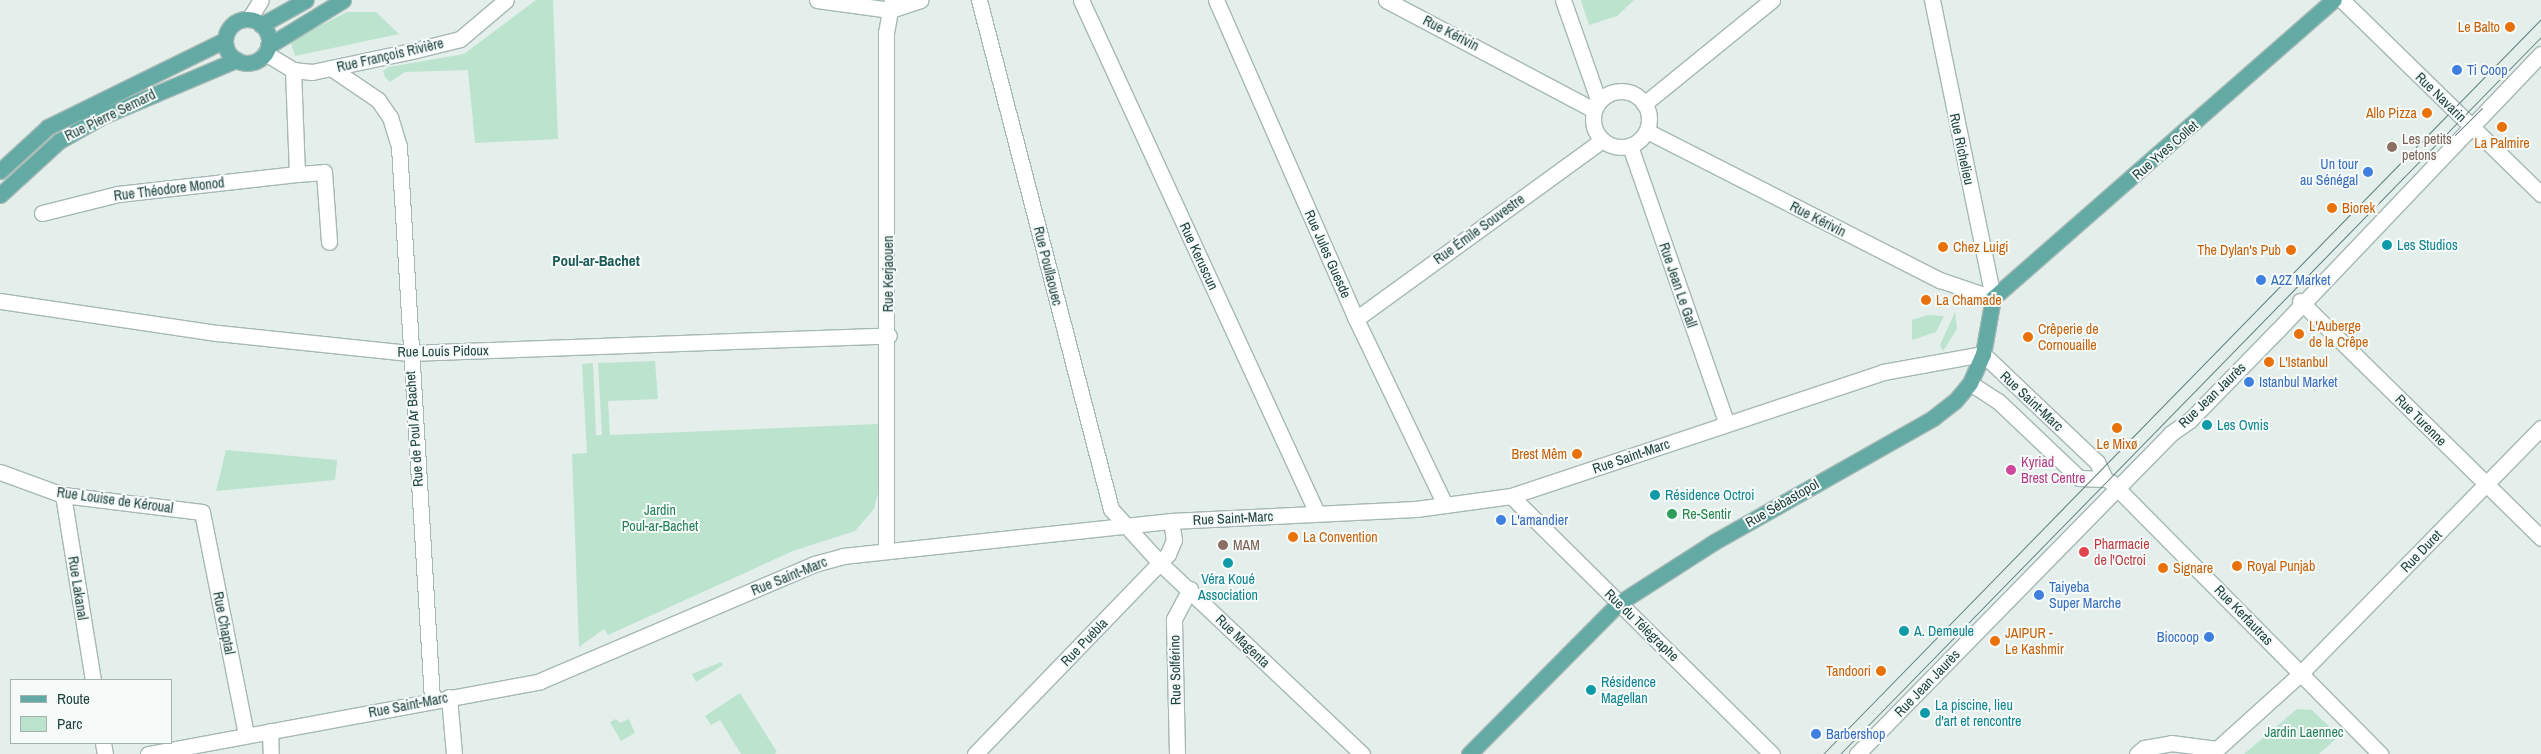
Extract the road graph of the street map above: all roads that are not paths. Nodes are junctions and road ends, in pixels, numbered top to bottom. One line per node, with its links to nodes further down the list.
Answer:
1 (261, 0): 17 (street)
2 (306, 0): 17 (main road, Rue Pierre Semard)
3 (343, 0): 19 (main road, Rue Pierre Semard)
4 (506, 0): 22 (street, Rue François Rivière)
5 (817, 0): 16 (street)
6 (920, 0): 16 (street)
7 (979, 0): 61 (street, Rue Poullaouec)
8 (1081, 0): 59 (street, Rue Keruscun)
9 (1216, 0): 45 (street, Rue Jules Guesde)
10 (1386, 0): 28 (street, Rue Kérivin)
11 (1563, 0): 28 (street)
12 (1772, 0): 27 (street)
13 (1932, 0): 42 (street, Rue Richelieu)
14 (2334, 0): 42 (main road, Rue Yves Collet)
15 (2342, 0): 30 (street, Rue Navarin)
16 (891, 5): 46 (street, Rue Kerjaouen)
17 (255, 22): 18 (main road, Rue Pierre Semard); 19 (main road)
18 (225, 40): 21 (main road); 24 (main road, Rue Pierre Semard)
19 (266, 49): 21 (main road, Rue Pierre Semard); 23 (street)
20 (2541, 54): 30 (street, Rue Jean Jaurès)
21 (236, 60): 25 (main road, Rue Pierre Semard)
22 (331, 68): 23 (street, Rue François Rivière); 47 (street, Rue de Poul Ar Bachet)
23 (293, 70): 37 (street)
24 (162, 71): 25 (main road); 26 (main road, Rue Pierre Semard)
25 (170, 86): 29 (main road, Rue Pierre Semard)
26 (94, 102): 29 (main road); 34 (main road, Rue Pierre Semard)
27 (1644, 104): 28 (street); 31 (street)
28 (1597, 106): 32 (street)
29 (101, 117): 35 (main road, Rue Pierre Semard)
30 (2471, 126): 38 (street, Rue Navarin); 44 (street, Rue Jean Jaurès)
31 (1647, 131): 33 (street); 42 (street, Rue Kérivin)
32 (1602, 140): 33 (street); 45 (street, Rue Émile Souvestre)
33 (1630, 146): 50 (street, Rue Jean Le Gall)
34 (14, 156): 35 (main road); 36 (main road, Rue Pierre Semard)
35 (26, 169): 39 (main road, Rue Pierre Semard)
36 (0, 171)
37 (297, 174): 40 (street, Rue Théodore Monod); 41 (street, Rue Théodore Monod)
38 (2541, 194)
39 (0, 195)
40 (42, 213)
41 (329, 242)
42 (1993, 298): 48 (main road, Rue Sébastopol)
43 (0, 301): 47 (street, Rue Louis Pidoux)
44 (2300, 302): 53 (street, Rue Jean Jaurès); 54 (street, Rue Turenne)
45 (1356, 319): 57 (street, Rue Jules Guesde)
46 (889, 336): 47 (street, Rue Louis Pidoux); 63 (street, Rue Kerjaouen)
47 (409, 353): 70 (street, Rue de Poul Ar Bachet)
48 (1983, 354): 49 (main road, Rue Sébastopol); 50 (street, Rue Saint-Marc); 53 (street, Rue Saint-Marc)
49 (1970, 383): 53 (street, Rue Saint-Marc); 66 (main road, Rue Sébastopol)
50 (1726, 424): 56 (street, Rue Saint-Marc)
51 (2541, 428): 54 (street, Rue Duret)
52 (0, 472): 55 (street, Rue Louise de Kéroual)
53 (2112, 483): 67 (street, Rue Kerfautras); 81 (street, Rue Jean Jaurès)
54 (2486, 484): 62 (street, Rue Turenne); 67 (street, Rue Duret)
55 (63, 495): 58 (street, Rue Louise de Kéroual); 68 (street, Rue Lakanal)
56 (1511, 496): 57 (street, Rue Saint-Marc); 66 (street, Rue du Télégraphe)
57 (1445, 505): 59 (street, Rue Saint-Marc)
58 (202, 512): 72 (street, Rue Chaptal)
59 (1317, 513): 60 (street, Rue Saint-Marc)
60 (1172, 521): 61 (street, Rue Saint-Marc); 64 (street, Rue Puébla)
61 (1126, 526): 63 (street, Rue Saint-Marc); 64 (street, Rue Magenta)
62 (2541, 538)
63 (886, 549): 69 (street, Rue Saint-Marc)
64 (1160, 563): 65 (street, Rue Magenta); 76 (street, Rue Puébla)
65 (1190, 589): 77 (street, Rue Solférino); 78 (street, Rue Magenta)
66 (1619, 603): 79 (main road, Rue Sébastopol); 80 (street, Rue du Télégraphe)
67 (2301, 673): 82 (street, Rue Duret); 83 (street, Rue Kerfautras)
68 (93, 679)
69 (449, 697): 70 (street, Rue Saint-Marc); 75 (street)
70 (432, 700): 71 (street, Rue Saint-Marc)
71 (270, 731): 72 (street, Rue Saint-Marc); 74 (street)
72 (246, 735): 73 (street, Rue Saint-Marc)
73 (148, 754)
74 (272, 754)
75 (454, 754)
76 (975, 754)
77 (1177, 754)
78 (1362, 754)
79 (1469, 754)
80 (1772, 754)
81 (1857, 754)
82 (2137, 754)
83 (2380, 754)

